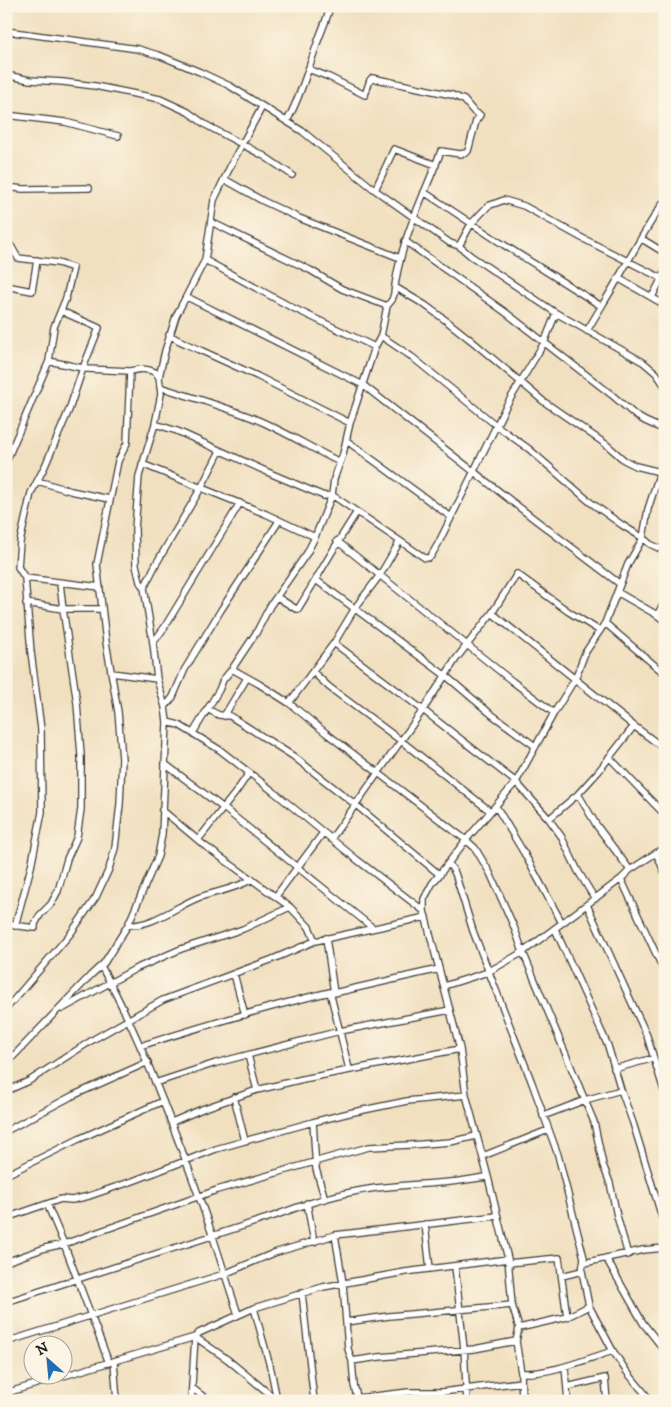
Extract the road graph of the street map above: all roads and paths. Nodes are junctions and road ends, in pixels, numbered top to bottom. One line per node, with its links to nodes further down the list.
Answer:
1 (330, 6): 3 (street)
2 (6, 31): 5 (street)
3 (308, 69): 7 (street); 10 (street)
4 (6, 75): 9 (street)
5 (262, 107): 7 (street); 9 (street)
6 (6, 115): 8 (street)
7 (287, 121): 15 (street)
8 (118, 136)
9 (242, 144): 11 (street); 12 (street)
10 (436, 165): 15 (street); 16 (street)
11 (292, 174)
12 (224, 178): 19 (street); 26 (street)
13 (6, 187): 14 (street)
14 (90, 188)
15 (375, 190): 18 (street)
16 (424, 192): 18 (street); 20 (street)
17 (665, 200): 21 (street)
18 (413, 217): 22 (street); 24 (street)
19 (211, 222): 28 (street); 38 (street)
20 (472, 224): 24 (street); 29 (street); 39 (street)
21 (642, 239): 25 (street); 29 (street)
22 (405, 241): 26 (street); 45 (street)
23 (6, 246): 27 (street)
24 (459, 246): 41 (street)
25 (665, 252)
26 (400, 258): 34 (street)
27 (37, 260): 33 (street); 40 (street)
28 (206, 260): 35 (street); 46 (street)
29 (628, 261): 31 (street); 32 (street)
30 (665, 272): 32 (street)
31 (618, 278): 36 (street); 39 (street)
32 (663, 280): 36 (street)
33 (6, 286)
34 (395, 287): 38 (street); 51 (street)
35 (187, 297): 43 (street); 52 (street)
36 (652, 297): 37 (street)
37 (665, 305)
38 (387, 306): 44 (street)
39 (601, 306): 42 (street)
40 (61, 311): 47 (street); 48 (street)
41 (556, 313): 42 (street); 45 (street)
42 (587, 331): 53 (street)
43 (169, 335): 50 (street); 55 (street)
44 (381, 336): 46 (street); 57 (street)
45 (544, 342): 51 (street); 58 (street)
46 (375, 347): 52 (street)
47 (49, 362): 48 (street); 62 (street)
48 (84, 368): 49 (street); 67 (street)
49 (130, 371): 50 (street); 70 (street)
50 (159, 377): 54 (street)
51 (522, 382): 57 (street); 66 (street)
52 (363, 385): 55 (street); 65 (street)
53 (665, 386)
54 (160, 387): 56 (street); 63 (street)
55 (350, 423): 59 (street)
56 (155, 424): 61 (street); 64 (street)
57 (497, 426): 65 (street); 76 (street)
58 (665, 430)
59 (346, 441): 63 (street); 73 (street)
60 (665, 445): 66 (street)
61 (220, 450): 68 (street); 69 (street)
62 (6, 462)
63 (340, 462): 69 (street)
64 (142, 464): 68 (street); 86 (street)
65 (474, 471): 73 (street); 84 (street)
66 (660, 472): 76 (street)
67 (38, 480): 70 (street); 81 (street)
68 (202, 488): 71 (street); 86 (street)
69 (332, 495): 72 (street); 75 (street)
70 (110, 499): 85 (street)
71 (240, 503): 74 (street); 99 (street)
72 (357, 512): 77 (street); 78 (street)
73 (451, 517): 78 (street)
74 (279, 520): 75 (street); 111 (street)
75 (314, 537): 88 (street)
76 (643, 538): 79 (street); 84 (street)
77 (337, 541): 80 (street); 82 (street)
78 (400, 541): 80 (street)
79 (665, 551)
80 (380, 575): 91 (street); 101 (street)
81 (25, 578): 83 (street); 90 (street)
82 (316, 580): 88 (street); 91 (street)
83 (60, 583): 85 (street); 92 (street)
84 (620, 584): 87 (street)
85 (100, 587): 93 (street)
86 (144, 588): 99 (street)
87 (617, 592): 95 (street); 97 (street)
88 (277, 597): 102 (street)
89 (665, 602): 95 (street)
90 (26, 604): 92 (street); 156 (street)
91 (355, 608): 100 (street); 106 (street)
92 (63, 609): 93 (street); 156 (street)
93 (102, 609): 104 (street)
94 (492, 613): 98 (street); 101 (street); 109 (street)
95 (657, 615): 96 (street)
96 (665, 621)
97 (604, 623): 98 (street); 105 (street)
98 (600, 631): 109 (street)
99 (153, 643): 108 (street)
100 (334, 643): 103 (street); 113 (street)
101 (468, 644): 106 (street); 114 (street)
102 (232, 669): 107 (street); 112 (street)
103 (313, 672): 110 (street); 119 (street)
104 (112, 673): 108 (street); 170 (street)
105 (665, 674)
106 (446, 676): 113 (street); 120 (street)
107 (247, 678): 110 (street); 115 (street)
108 (157, 679): 111 (street)
109 (575, 679): 114 (street); 117 (street)
110 (289, 704): 125 (street)
111 (165, 706): 116 (street)
112 (208, 708): 115 (street); 118 (street)
113 (423, 710): 119 (street); 126 (street)
114 (554, 713): 120 (street)
115 (224, 716): 128 (street)
116 (167, 722): 118 (street); 123 (street)
117 (634, 726): 121 (street); 122 (street)
118 (193, 733): 124 (street)
119 (400, 740): 125 (street); 131 (street)
120 (535, 746): 126 (street)
121 (665, 749)
122 (609, 757): 127 (street); 132 (street)
123 (165, 764): 129 (street); 130 (street)
124 (249, 773): 129 (street); 134 (street)
125 (378, 773): 128 (street); 137 (street)
126 (516, 782): 131 (street); 133 (street)
127 (578, 794): 133 (street); 142 (street)
128 (356, 805): 136 (street); 144 (street)
129 (223, 808): 135 (street); 141 (street)
130 (162, 810): 135 (street); 155 (street)
131 (490, 811): 137 (street); 154 (street)
132 (665, 815)
133 (549, 819): 148 (street)
134 (323, 833): 136 (street); 141 (street)
135 (198, 840): 145 (street)
136 (331, 840): 151 (street)
137 (466, 840): 140 (street); 161 (street)
138 (665, 847): 139 (street)
139 (656, 854): 142 (street); 143 (street)
140 (449, 864): 144 (street); 164 (street)
141 (297, 866): 147 (street); 157 (street)
142 (630, 870): 146 (street)
143 (665, 873)
144 (440, 875): 151 (street)
145 (252, 879): 147 (street); 155 (street)
146 (621, 879): 148 (street); 165 (street)
147 (276, 896): 150 (street)
148 (595, 899): 149 (street)
149 (587, 905): 154 (street); 179 (street)
150 (290, 907): 160 (street); 167 (street)
151 (424, 910): 152 (street)
152 (426, 917): 157 (street); 163 (street)
153 (6, 918): 156 (street)
154 (562, 923): 158 (street)
155 (128, 925): 162 (street)
156 (15, 926)
157 (373, 928): 159 (street)
158 (555, 929): 161 (street); 182 (street)
159 (326, 938): 160 (street); 169 (street)
160 (315, 941): 166 (street)
161 (523, 952): 164 (street); 191 (street)
162 (101, 966): 167 (street); 172 (street)
163 (439, 969): 168 (street); 169 (street)
164 (488, 972): 168 (street); 193 (street)
165 (665, 972)
166 (234, 974): 173 (street); 174 (street)
167 (110, 982): 172 (street); 174 (street)
168 (444, 986): 171 (street)
169 (332, 992): 173 (street); 175 (street)
170 (6, 1009)
171 (450, 1010): 175 (street); 177 (street)
172 (56, 1012): 181 (street)
173 (244, 1015): 176 (street)
174 (128, 1019): 176 (street); 187 (street)
175 (340, 1031): 178 (street); 183 (street)
176 (140, 1046): 180 (street)
177 (460, 1049): 183 (street); 189 (street)
178 (248, 1054): 184 (street); 185 (street)
179 (654, 1058): 182 (street); 188 (street)
180 (148, 1062): 184 (street); 196 (street)
181 (6, 1064)
182 (614, 1068): 186 (street)
183 (350, 1070): 185 (street)
184 (155, 1083): 192 (street)
185 (256, 1090): 190 (street)
186 (621, 1090): 191 (street); 212 (street)
187 (6, 1091)
188 (665, 1094)
189 (466, 1095): 195 (street); 198 (street)
190 (234, 1097): 194 (street); 199 (street)
191 (585, 1100): 193 (street); 218 (street)
192 (163, 1101): 194 (street); 203 (street)
193 (543, 1116): 197 (street)
194 (172, 1122): 201 (street)
195 (312, 1122): 199 (street); 202 (street)
196 (6, 1130)
197 (548, 1130): 200 (street); 222 (street)
198 (476, 1136): 200 (street); 202 (street)
199 (245, 1141): 201 (street)
200 (483, 1156): 204 (street)
201 (186, 1161): 205 (street); 208 (street)
202 (316, 1161): 205 (street); 206 (street)
203 (6, 1175)
204 (488, 1177): 206 (street); 209 (street)
205 (198, 1196): 213 (street); 216 (street)
206 (325, 1199): 207 (street)
207 (307, 1203): 213 (street); 215 (street)
208 (47, 1204): 210 (street); 216 (street)
209 (497, 1216): 211 (street); 220 (street)
210 (6, 1218)
211 (425, 1224): 214 (street); 224 (street)
212 (665, 1227)
213 (213, 1235): 226 (street); 228 (street)
214 (335, 1235): 215 (street); 229 (street)
215 (314, 1242): 226 (street)
216 (64, 1244): 221 (street); 228 (street)
217 (665, 1248): 218 (street)
218 (628, 1254): 219 (street)
219 (606, 1258): 222 (street); 246 (street)
220 (508, 1261): 223 (street); 227 (street); 232 (street)
221 (6, 1262)
222 (584, 1263): 225 (street)
223 (455, 1266): 224 (street); 235 (street)
224 (430, 1270): 229 (street)
225 (582, 1270): 227 (street); 233 (street)
226 (224, 1274): 236 (street); 237 (street)
227 (562, 1276): 238 (street)
228 (77, 1278): 231 (street); 237 (street)
229 (343, 1283): 230 (street); 239 (street)
230 (302, 1293): 234 (street); 261 (street)
231 (6, 1302)
232 (512, 1305): 235 (street); 240 (street)
233 (589, 1306): 238 (street); 245 (street)
234 (254, 1308): 236 (street); 256 (street)
235 (459, 1310): 239 (street); 244 (street)
236 (238, 1314): 241 (street)
237 (90, 1317): 243 (street); 248 (street)
238 (566, 1317): 240 (street)
239 (346, 1322): 247 (street)
240 (518, 1328): 242 (street)
241 (195, 1336): 248 (street); 253 (street); 256 (street)
242 (516, 1341): 244 (street); 250 (street)
243 (6, 1342)
244 (464, 1349): 247 (street); 254 (street)
245 (613, 1351): 249 (street); 266 (street)
246 (665, 1351)
247 (352, 1361): 257 (street)
248 (111, 1362): 255 (street); 258 (street)
249 (565, 1366): 250 (street); 252 (street)
250 (520, 1374): 251 (street)
251 (521, 1382): 254 (street); 263 (street)
252 (567, 1387): 264 (street); 265 (street)
253 (192, 1388): 259 (street); 260 (street)
254 (466, 1389): 257 (street); 262 (street)
255 (6, 1393)
256 (277, 1400)
257 (357, 1400)
258 (116, 1401)
259 (191, 1401)
260 (209, 1401)
261 (314, 1401)
262 (467, 1401)
263 (522, 1401)
264 (568, 1401)
265 (607, 1401)
266 (651, 1401)

